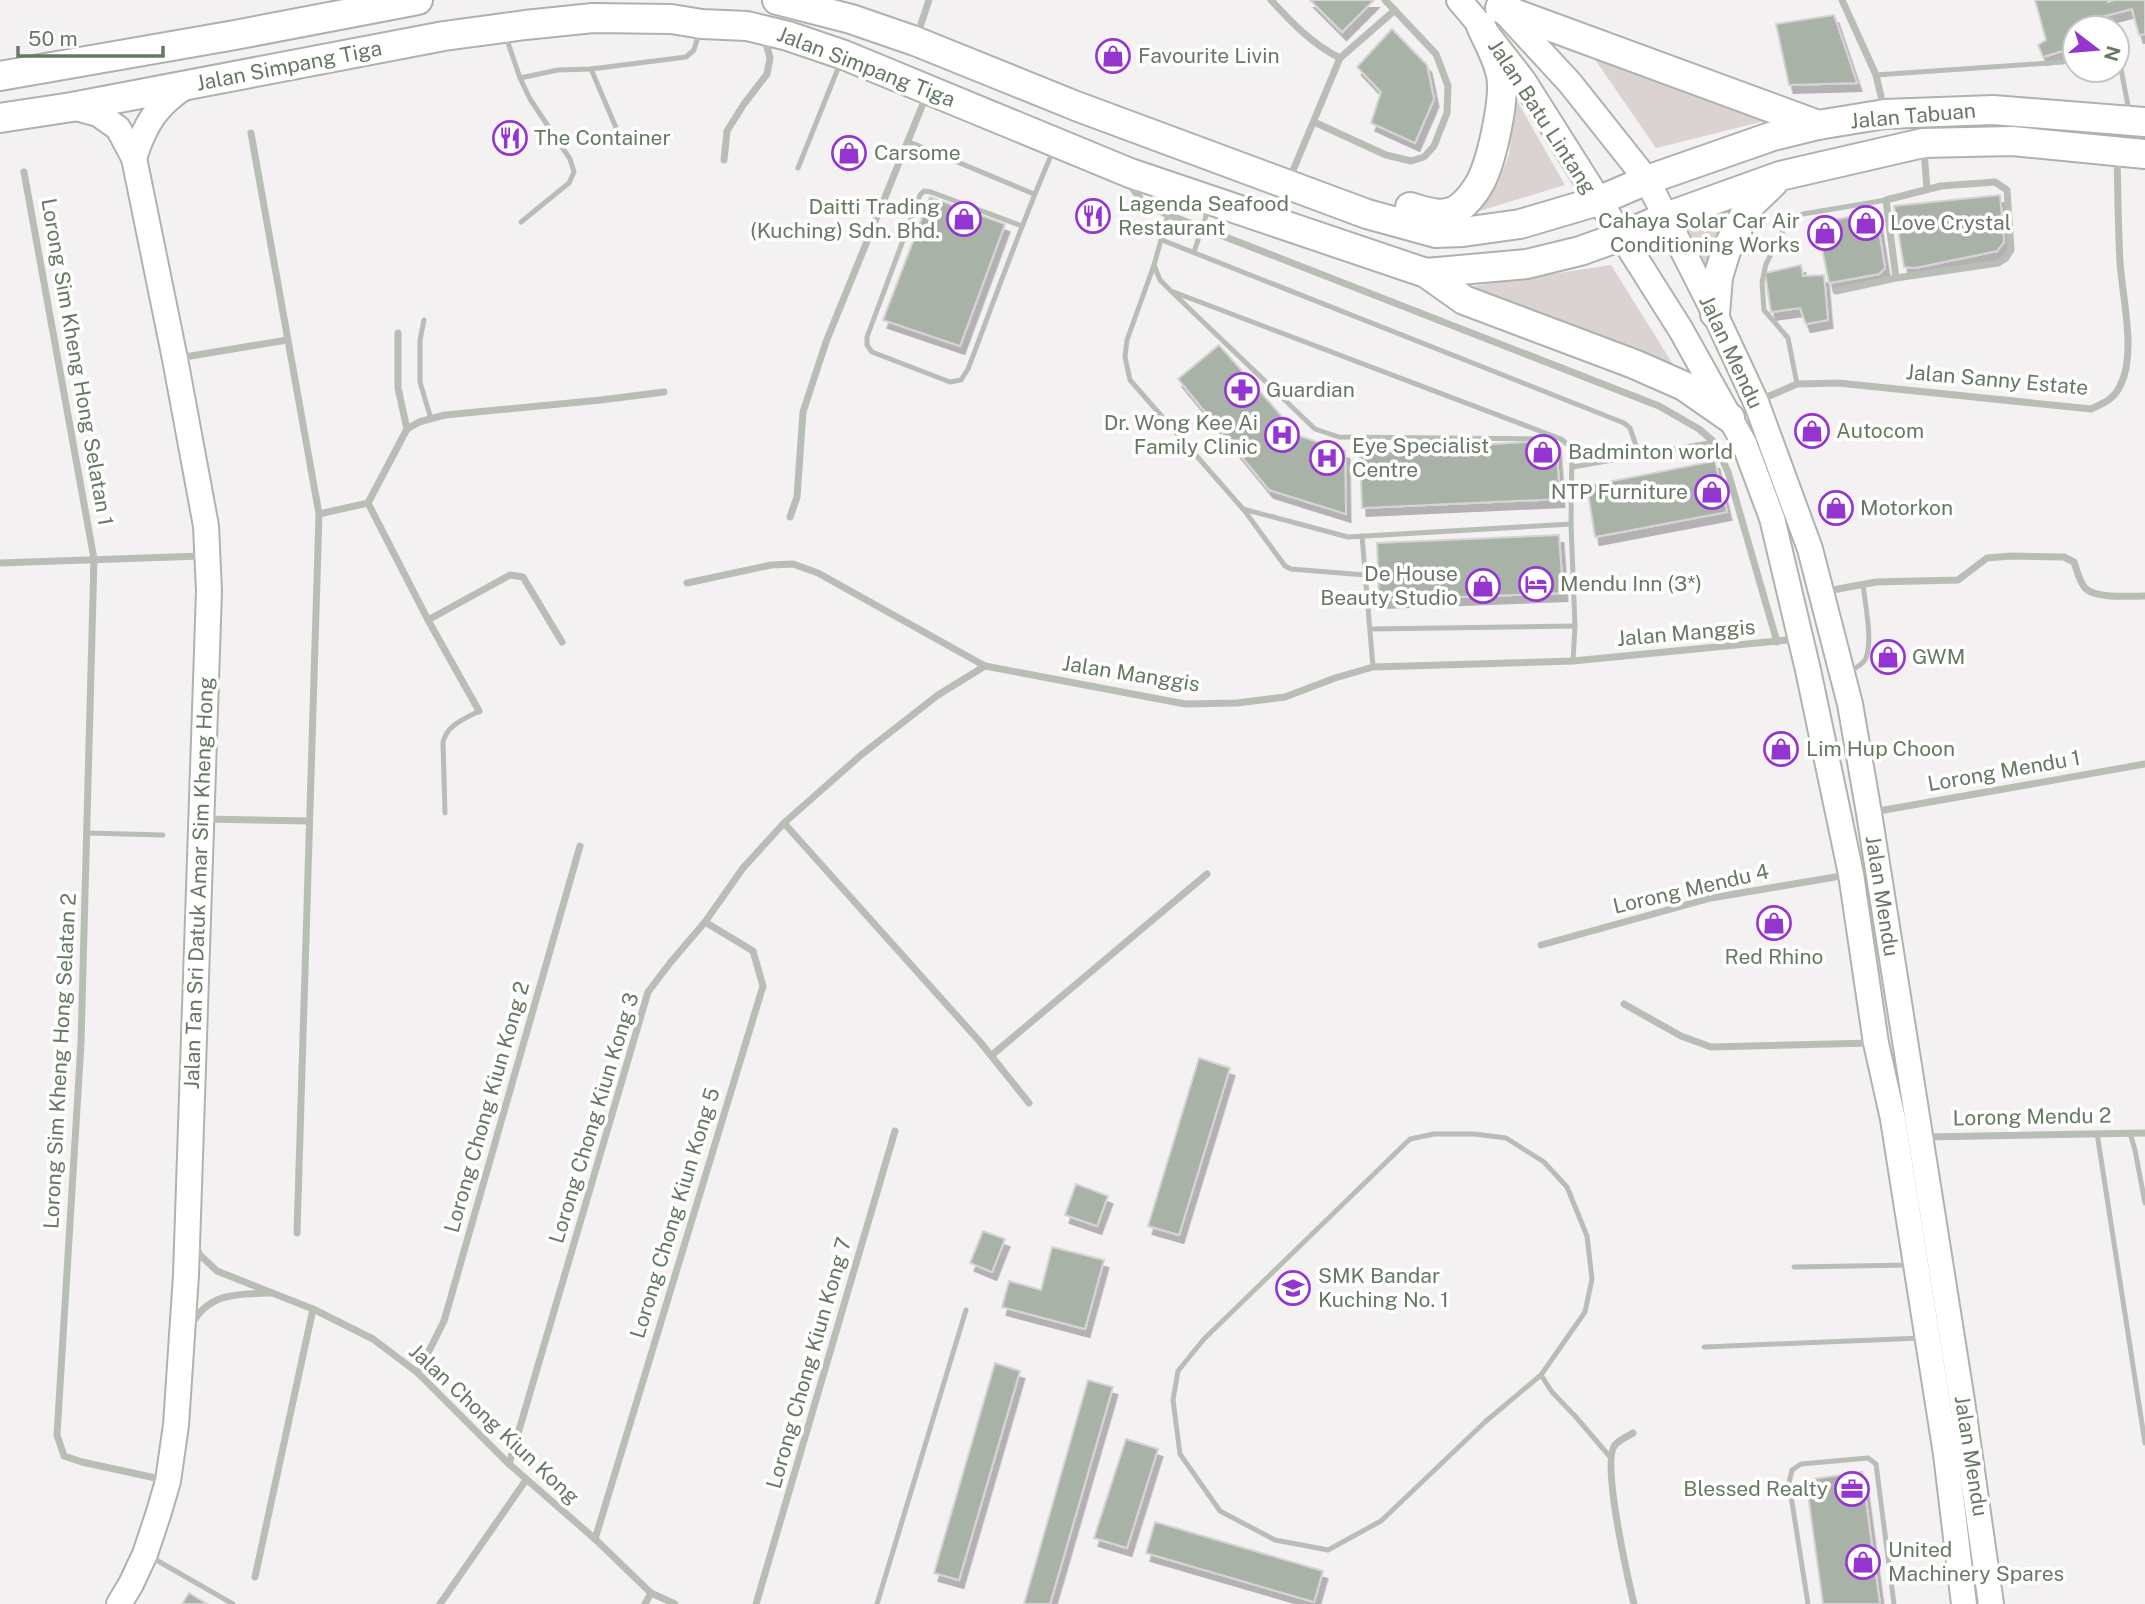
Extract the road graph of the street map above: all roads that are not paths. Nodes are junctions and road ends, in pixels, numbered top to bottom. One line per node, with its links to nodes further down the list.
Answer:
1 (418, 0): 19 (main road, Jalan Simpang Tiga)
2 (777, 0): 13 (main road, Jalan Simpang Tiga)
3 (929, 0): 13 (street)
4 (1271, 0): 15 (street)
5 (1385, 0): 9 (street)
6 (1458, 0): 8 (main road, Jalan Batu Lintang)
7 (1842, 0): 18 (street)
8 (1494, 8): 29 (main road); 43 (main road, Jalan Batu Lintang); 47 (main road); 50 (main road, Jalan Batu Lintang)
9 (1395, 10): 15 (street); 28 (street)
10 (702, 24): 11 (main road, Jalan Simpang Tiga); 12 (main road, Jalan Simpang Tiga); 17 (lane)
11 (503, 29): 20 (lane); 22 (main road, Jalan Simpang Tiga)
12 (762, 29): 14 (main road, Jalan Simpang Tiga); 38 (street)
13 (915, 41): 44 (main road, Jalan Simpang Tiga)
14 (844, 55): 23 (main road, Jalan Simpang Tiga); 39 (lane)
15 (1340, 58): 28 (street)
16 (2061, 62): 18 (lane)
17 (591, 69): 20 (lane); 30 (lane)
18 (1876, 75): 25 (street)
19 (0, 76)
20 (520, 78): 53 (lane)
21 (2127, 84): 27 (lane)
22 (188, 85): 24 (main road, Jalan Simpang Tiga); 37 (main road)
23 (928, 89): 32 (street); 33 (main road, Jalan Simpang Tiga)
24 (72, 107): 26 (main road, Jalan Simpang Tiga); 37 (main road, Jalan Tan Sri Datuk Amar Sim Kheng Hong)
25 (1885, 114): 27 (main road, Jalan Tabuan); 29 (main road, Jalan Tabuan)
26 (0, 118)
27 (2138, 121)
28 (1314, 122): 44 (street)
29 (1818, 125): 43 (main road, Jalan Tabuan)
30 (617, 130)
31 (251, 133): 67 (street)
32 (907, 141): 46 (lane); 82 (street)
33 (1056, 143): 41 (main road, Jalan Simpang Tiga); 46 (lane)
34 (1923, 143): 35 (main road, Jalan Tabuan); 42 (main road, Jalan Tabuan); 45 (street)
35 (2116, 150): 36 (main road, Jalan Tabuan); 69 (street, Jalan Sanny Estate)
36 (2145, 154)
37 (134, 158): 68 (main road, Jalan Tan Sri Datuk Amar Sim Kheng Hong)
38 (724, 160)
39 (798, 168)
40 (24, 172): 86 (street, Lorong Sim Kheng Hong Selatan 1)
41 (1130, 173): 48 (main road, Jalan Simpang Tiga); 51 (street)
42 (1780, 177): 52 (main road, Jalan Tabuan); 64 (main road)
43 (1647, 180): 50 (main road, Jalan Simpang Tiga); 52 (main road, Jalan Batu Lintang)
44 (1287, 184): 47 (main road, Jalan Simpang Tiga)
45 (1927, 189): 49 (street); 61 (street)
46 (1034, 194): 54 (lane)
47 (1321, 196): 50 (main road, Jalan Simpang Tiga)
48 (1211, 200): 55 (lane); 60 (main road, Jalan Simpang Tiga)
49 (1886, 200): 61 (street); 69 (lane)
50 (1598, 201): 56 (main road, Jalan Batu Lintang)
51 (1168, 215): 55 (street); 57 (lane)
52 (1667, 217): 56 (main road, Jalan Simpang Tiga); 64 (main road, Jalan Mendu)
53 (521, 222)
54 (1022, 226): 54 (lane)
55 (1202, 227): 58 (lane); 76 (street)
56 (1622, 236): 60 (main road, Jalan Simpang Tiga); 72 (main road, Jalan Mendu)
57 (1162, 240): 58 (lane); 59 (lane)
58 (1194, 252): 77 (lane)
59 (1154, 265): 63 (lane); 80 (lane)
60 (1426, 273): 72 (main road)
61 (1896, 278): 62 (street)
62 (1836, 290)
63 (1171, 291): 75 (lane); 75 (lane)
64 (1715, 314): 71 (main road, Jalan Mendu)
65 (424, 320): 73 (lane)
66 (398, 333): 74 (street)
67 (287, 340): 68 (street); 81 (street)
68 (175, 359): 85 (main road, Jalan Tan Sri Datuk Amar Sim Kheng Hong)
69 (1797, 384): 71 (street, Jalan Sanny Estate)
70 (664, 392): 73 (street)
71 (1756, 402): 91 (main road, Jalan Mendu)
72 (1730, 418): 96 (main road, Jalan Mendu)
73 (432, 419): 74 (street)
74 (407, 429): 79 (street)
75 (1561, 439): 78 (lane)
76 (1714, 442): 77 (lane); 96 (street)
77 (1640, 457): 78 (lane)
78 (1573, 467): 83 (lane)
79 (368, 503): 81 (street); 93 (street)
80 (1243, 509): 84 (lane); 88 (lane)
81 (319, 514): 107 (street)
82 (790, 517)
83 (1572, 524): 84 (lane); 94 (lane)
84 (1362, 536): 88 (lane)
85 (207, 555): 86 (street); 106 (main road, Jalan Tan Sri Datuk Amar Sim Kheng Hong)
86 (94, 559): 87 (street); 109 (street, Lorong Sim Kheng Hong Selatan 2)
87 (0, 563)
88 (1365, 575): 95 (lane)
89 (687, 583): 99 (street, Jalan Manggis)
90 (1863, 584): 91 (street); 92 (street); 101 (lane)
91 (1822, 592): 101 (main road, Jalan Mendu)
92 (2145, 596)
93 (428, 621): 97 (street); 102 (street)
94 (1575, 626): 95 (lane); 98 (lane)
95 (1370, 629): 100 (lane)
96 (1789, 640): 98 (street, Jalan Manggis); 113 (main road, Jalan Mendu)
97 (562, 642)
98 (1573, 661): 100 (street, Jalan Manggis)
99 (985, 666): 100 (street, Jalan Manggis); 108 (street, Lorong Chong Kiun Kong 3)
100 (1373, 667)
101 (1842, 675): 105 (main road, Jalan Mendu)
102 (479, 710): 104 (lane)
103 (2145, 765): 105 (street, Lorong Mendu 1)
104 (444, 813)
105 (1868, 813): 124 (main road, Jalan Mendu)
106 (201, 819): 107 (street); 126 (main road, Jalan Tan Sri Datuk Amar Sim Kheng Hong)
107 (309, 821): 127 (street)
108 (784, 823): 114 (street, Lorong Chong Kiun Kong 3); 118 (street)
109 (87, 833): 110 (lane); 143 (street, Lorong Sim Kheng Hong Selatan 2)
110 (163, 835)
111 (580, 846): 136 (street, Lorong Chong Kiun Kong 2)
112 (1207, 874): 118 (street)
113 (1851, 874): 115 (street, Lorong Mendu 4); 117 (main road, Jalan Mendu)
114 (705, 922): 141 (street, Lorong Chong Kiun Kong 3); 144 (street, Lorong Chong Kiun Kong 5)
115 (1541, 945)
116 (1624, 1004): 117 (street)
117 (1877, 1043): 128 (main road, Jalan Mendu)
118 (992, 1055): 119 (street)
119 (1029, 1103)
120 (895, 1131): 153 (street, Lorong Chong Kiun Kong 7)
121 (2097, 1133): 122 (street, Lorong Mendu 2); 124 (street, Lorong Mendu 2); 139 (lane)
122 (2130, 1133): 123 (street, Lorong Mendu 2); 125 (lane)
123 (2145, 1133)
124 (1920, 1137): 159 (main road, Jalan Mendu)
125 (2145, 1203)
126 (186, 1223): 130 (street, Jalan Chong Kiun Kong); 134 (main road, Jalan Tan Sri Datuk Amar Sim Kheng Hong)
127 (297, 1233)
128 (1916, 1264): 129 (lane); 133 (main road, Jalan Mendu)
129 (1794, 1267)
130 (274, 1293): 131 (street, Jalan Chong Kiun Kong); 134 (street, Jalan Chong Kiun Kong)
131 (313, 1309): 136 (street, Jalan Chong Kiun Kong); 146 (street)
132 (966, 1310): 154 (lane)
133 (1928, 1338): 135 (lane); 158 (main road, Jalan Mendu)
134 (182, 1345): 143 (main road, Jalan Tan Sri Datuk Amar Sim Kheng Hong)
135 (1704, 1347)
136 (418, 1373): 141 (street, Jalan Chong Kiun Kong)
137 (1541, 1375): 137 (lane); 140 (lane)
138 (1633, 1433): 140 (street)
139 (2145, 1444)
140 (1611, 1458): 155 (street)
141 (509, 1464): 142 (street, Jalan Chong Kiun Kong)
142 (526, 1480): 144 (street, Jalan Chong Kiun Kong); 150 (street)
143 (168, 1481): 145 (main road, Jalan Tan Sri Datuk Amar Sim Kheng Hong)
144 (594, 1539): 147 (street, Jalan Chong Kiun Kong)
145 (145, 1554): 148 (main road, Jalan Tan Sri Datuk Amar Sim Kheng Hong); 149 (lane)
146 (255, 1577)
147 (651, 1593): 151 (street); 152 (street, Jalan Chong Kiun Kong)
148 (119, 1604)
149 (233, 1604)
150 (440, 1604)
151 (645, 1604)
152 (675, 1604)
153 (757, 1604)
154 (877, 1604)
155 (1634, 1604)
156 (1808, 1604): 157 (lane)
157 (1895, 1604)
158 (1964, 1604)
159 (1991, 1604)

